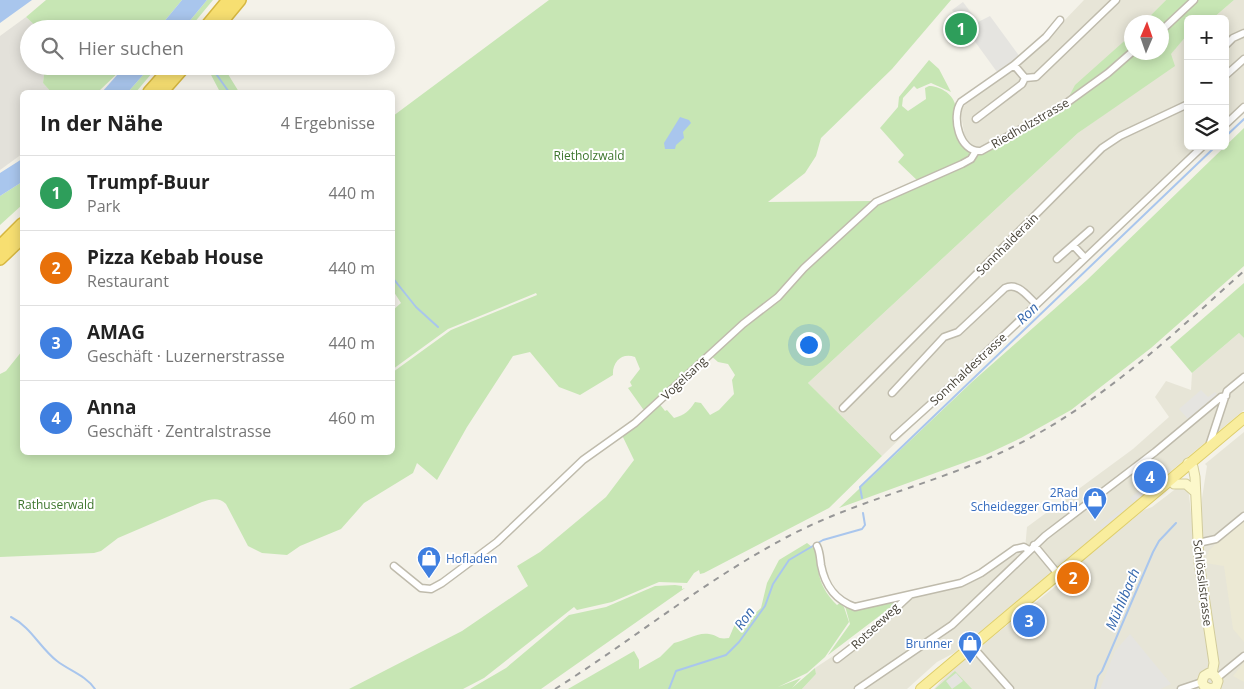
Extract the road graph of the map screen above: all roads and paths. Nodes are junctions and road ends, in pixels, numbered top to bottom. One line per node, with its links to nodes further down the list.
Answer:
1 (228, 0): 5 (highway)
2 (240, 0): 6 (highway)
3 (1116, 0): 17 (street)
4 (1194, 0): 8 (street)
5 (211, 20)
6 (223, 20)
7 (1060, 20): 13 (street)
8 (1169, 23)
9 (1244, 33): 10 (street)
10 (1229, 42)
11 (1124, 59): 25 (street, Riedholzstrasse)
12 (1244, 59): 14 (street)
13 (1014, 65): 17 (street); 25 (street, Riedholzstrasse)
14 (1229, 72)
15 (164, 75): 18 (highway)
16 (177, 75): 19 (highway)
17 (1025, 78): 22 (street)
18 (151, 90)
19 (164, 90)
20 (1186, 105): 38 (street, Sonnhalderain)
21 (1244, 107): 23 (street)
22 (976, 119)
23 (1229, 121)
24 (1199, 150): 31 (street, Sonnhaldestrasse)
25 (976, 151): 52 (street, Vogelsang)
26 (20, 226): 30 (highway)
27 (1090, 230): 29 (street)
28 (20, 240): 32 (highway)
29 (1073, 245): 31 (street); 33 (street)
30 (0, 246)
31 (1085, 258): 34 (street, Sonnhaldestrasse)
32 (0, 259)
33 (1057, 260)
34 (1036, 304): 36 (street); 41 (street, Sonnhaldestrasse)
35 (1244, 377): 37 (street)
36 (892, 393)
37 (1226, 396): 42 (street); 49 (street)
38 (843, 408)
39 (1244, 418): 42 (main road)
40 (1244, 426): 43 (main road)
41 (894, 437)
42 (1209, 446): 43 (main road)
43 (1191, 465): 44 (main road); 45 (main road, Schlösslistrasse); 46 (main road)
44 (1174, 484): 45 (main road); 46 (main road)
45 (1195, 492): 48 (main road, Schlösslistrasse)
46 (1137, 509): 53 (main road)
47 (1244, 516): 48 (street)
48 (1198, 543): 58 (main road, Schlösslistrasse)
49 (1034, 545): 51 (street); 53 (street)
50 (817, 546): 54 (street, Rotseeweg)
51 (1029, 550): 54 (street, Rotseeweg); 60 (street)
52 (394, 566)
53 (1058, 574): 55 (main road)
54 (913, 592): 57 (street, Rotseeweg)
55 (972, 646): 61 (main road); 62 (street)
56 (1244, 656): 58 (street)
57 (837, 659)
58 (1215, 676): 59 (main road); 64 (main road)
59 (1202, 682): 63 (street); 64 (main road)
60 (858, 689)
61 (921, 689)
62 (1010, 689)
63 (1182, 689)
64 (1210, 689)

